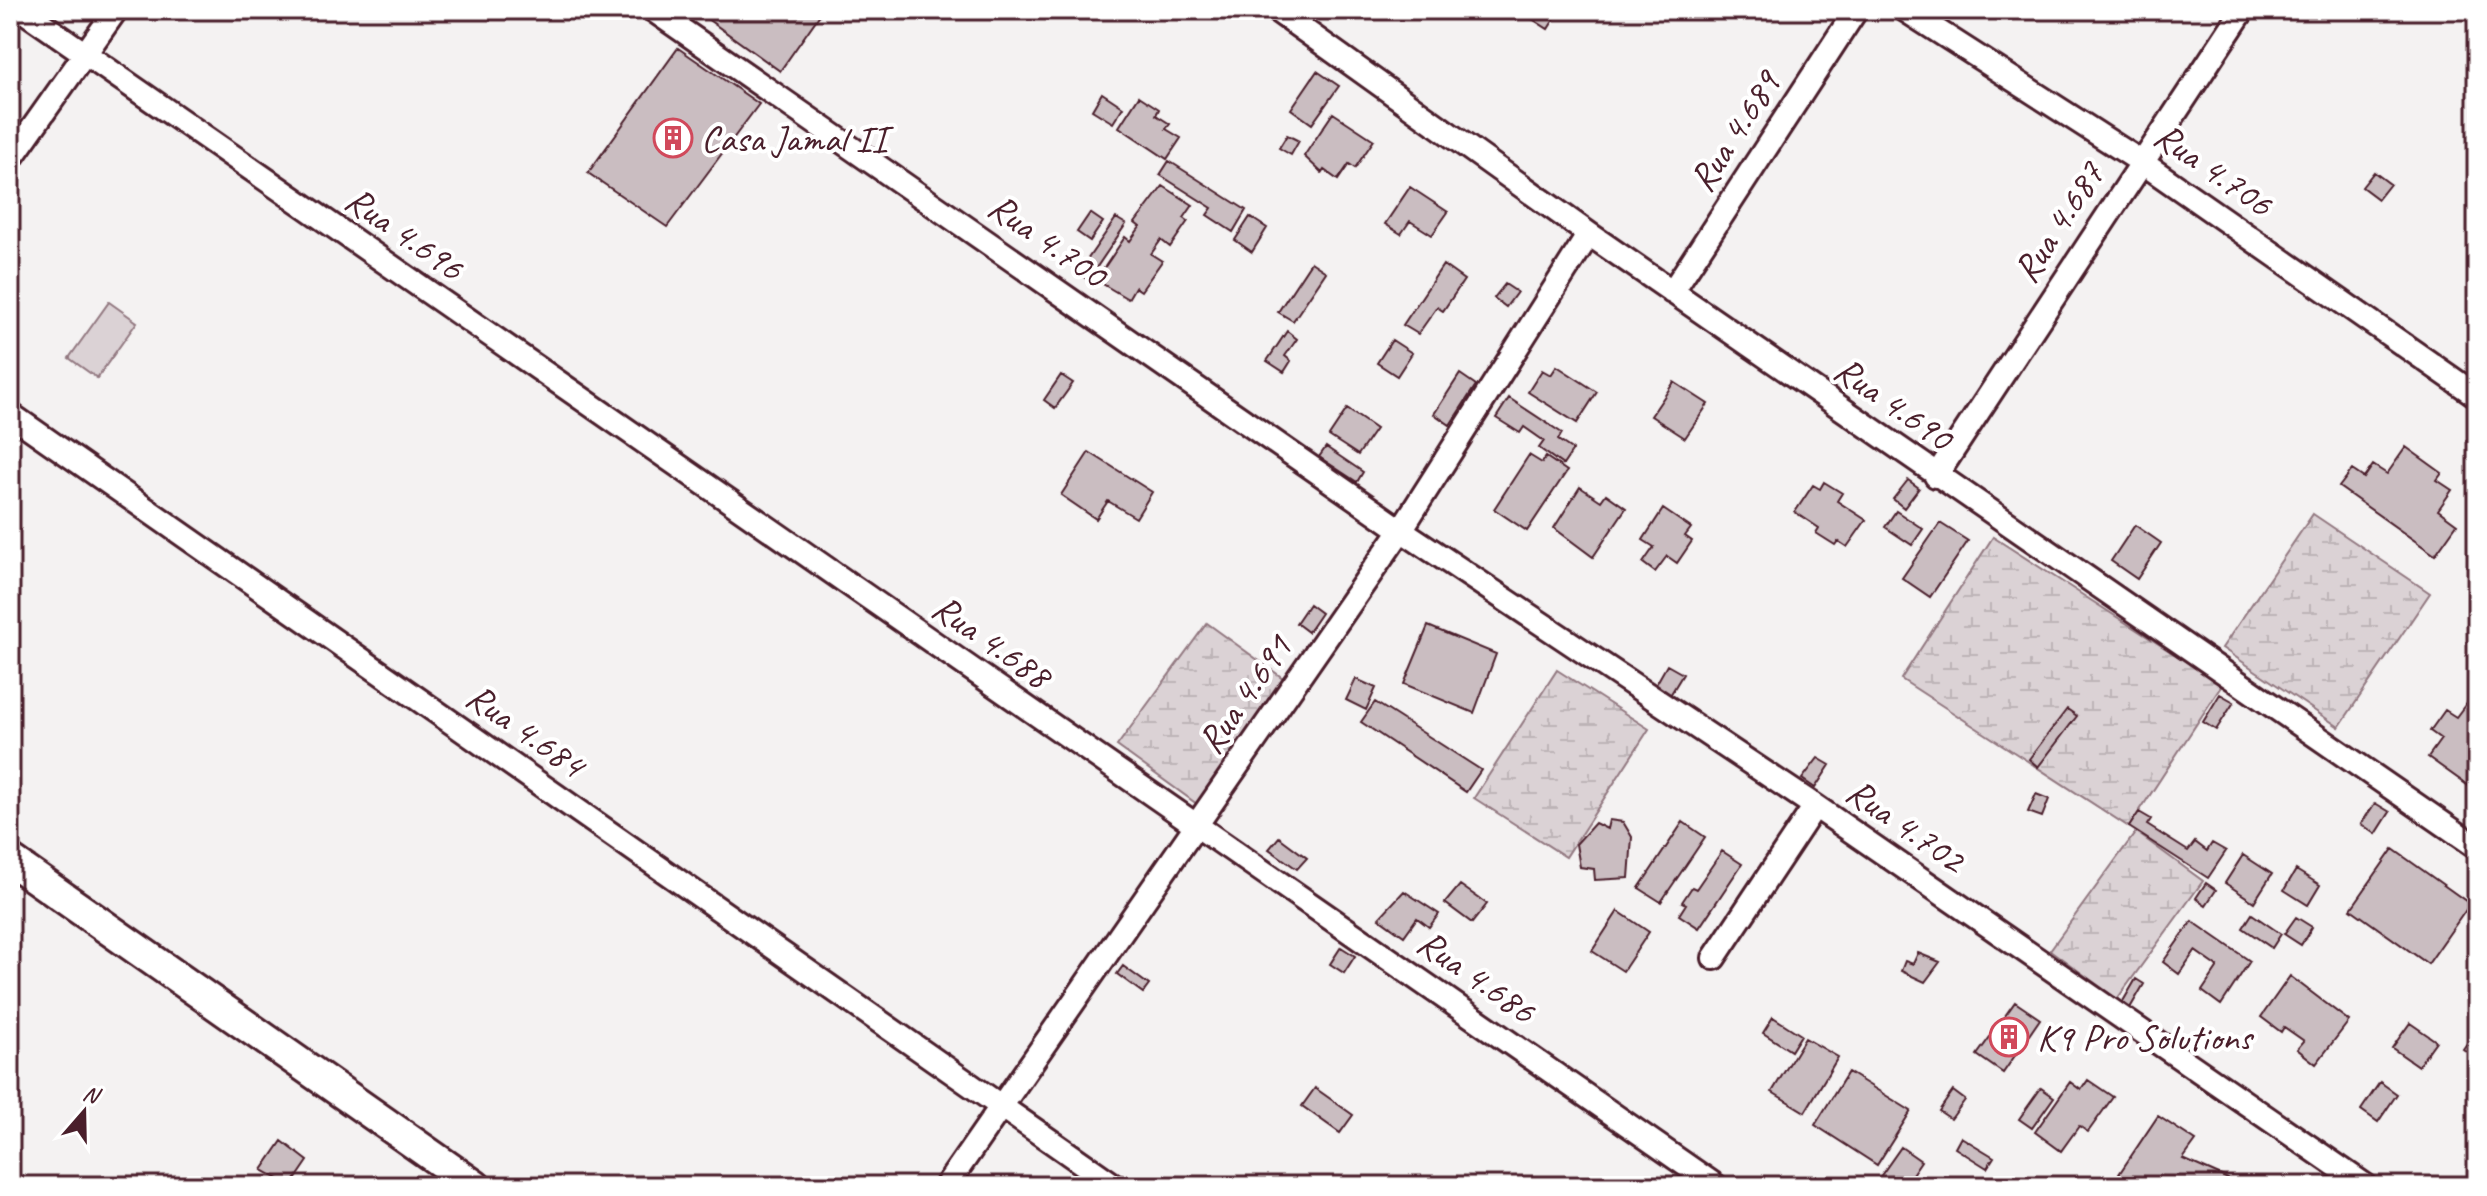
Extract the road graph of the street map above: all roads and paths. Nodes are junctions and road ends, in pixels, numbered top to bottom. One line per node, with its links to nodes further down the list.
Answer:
1 (22, 10): 8 (street, Rua 4.696)
2 (116, 10): 8 (street)
3 (653, 10): 17 (street, Rua 4.700)
4 (1276, 10): 11 (street, Rua 4.690)
5 (1856, 10): 12 (street, Rua 4.689)
6 (1905, 10): 10 (street, Rua 4.706)
7 (2243, 10): 10 (street, Rua 4.687)
8 (85, 54): 9 (street); 16 (street, Rua 4.696)
9 (10, 160)
10 (2140, 161): 13 (street, Rua 4.706); 15 (street, Rua 4.687)
11 (1589, 234): 12 (street, Rua 4.690); 17 (street, Rua 4.691)
12 (1672, 292): 15 (street, Rua 4.690)
13 (2477, 396)
14 (10, 414): 23 (street, Rua 4.684)
15 (1936, 476): 20 (street, Rua 4.690)
16 (746, 514): 19 (street, Rua 4.688)
17 (1401, 530): 18 (street, Rua 4.702); 19 (street, Rua 4.691)
18 (1815, 806): 22 (street); 28 (street, Rua 4.702)
19 (1197, 826): 23 (street, Rua 4.691); 27 (street, Rua 4.686)
20 (2477, 847)
21 (10, 860): 24 (main road)
22 (1714, 958)
23 (1001, 1105): 25 (street, Rua 4.691); 26 (street, Rua 4.684)
24 (475, 1186)
25 (946, 1186)
26 (1115, 1186)
27 (1716, 1186)
28 (2366, 1186)

